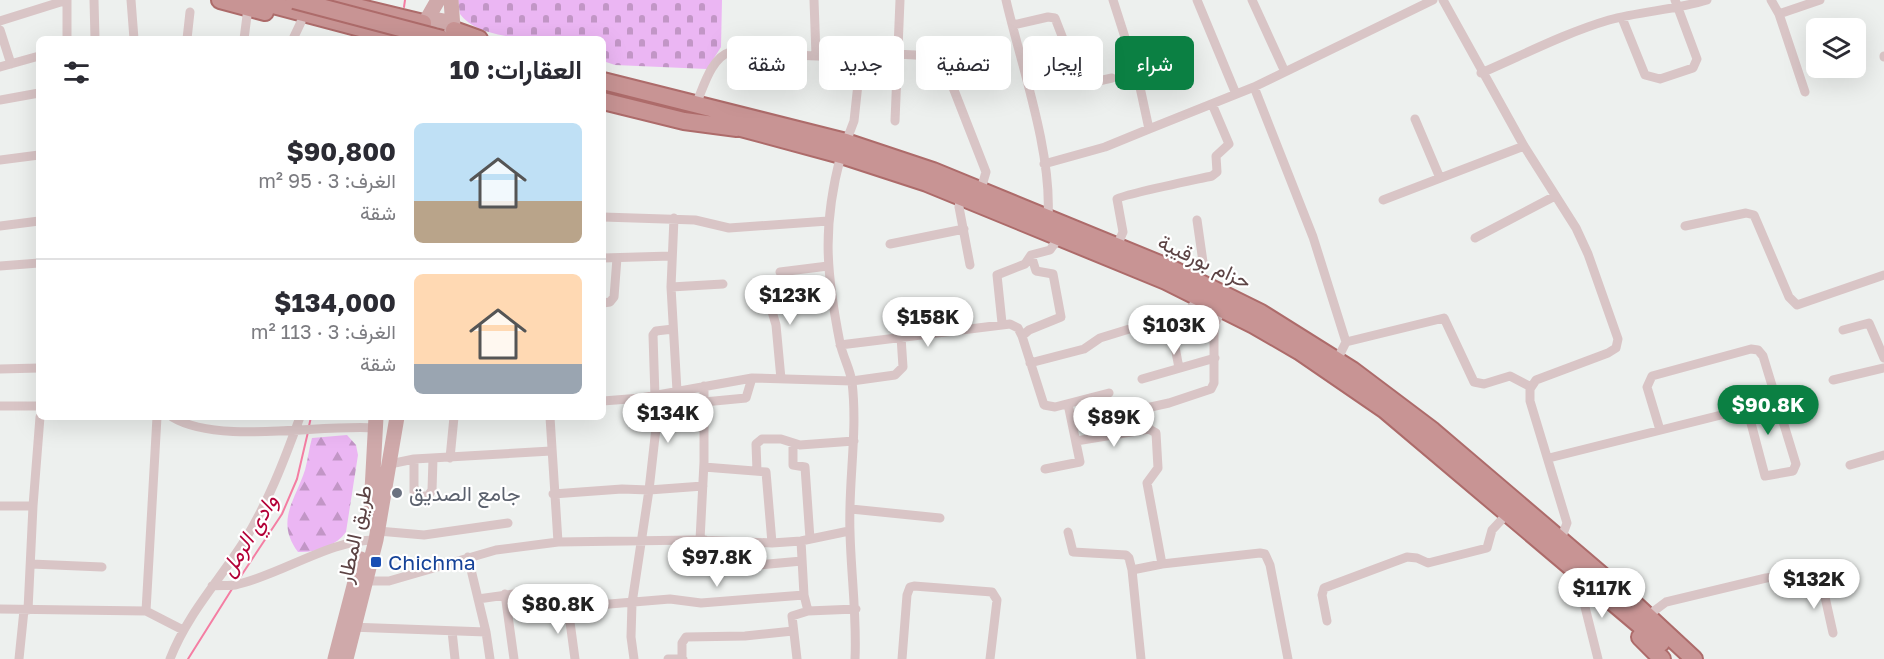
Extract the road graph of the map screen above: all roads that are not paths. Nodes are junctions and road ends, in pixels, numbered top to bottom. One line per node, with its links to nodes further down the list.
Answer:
1 (67, 0): 27 (street); 33 (street)
2 (94, 0): 34 (street)
3 (131, 0): 35 (street)
4 (220, 0): 21 (highway)
5 (294, 0): 32 (highway, bridge)
6 (328, 0): 23 (highway)
7 (360, 0): 23 (street)
8 (438, 0): 29 (main road)
9 (451, 0): 32 (main road)
10 (814, 0): 44 (street)
11 (900, 0): 42 (street)
12 (1006, 0): 30 (street)
13 (1113, 0): 67 (street)
14 (1197, 0): 59 (street)
15 (1252, 0): 49 (street)
16 (1433, 0): 49 (street)
17 (1443, 0): 50 (street)
18 (1707, 0): 22 (street)
19 (1771, 0): 25 (street)
20 (1820, 0): 25 (street)
21 (251, 4): 28 (highway); 37 (street); 40 (highway)
22 (1677, 4): 26 (street); 26 (street)
23 (374, 5): 29 (highway)
24 (190, 12): 36 (street)
25 (1779, 14): 56 (street)
26 (1622, 18): 50 (street)
27 (0, 21)
28 (301, 22): 38 (street); 39 (highway)
29 (424, 22): 32 (main road); 41 (main road)
30 (1012, 25): 51 (street); 72 (street)
31 (0, 30): 46 (street)
32 (452, 34)
33 (67, 36)
34 (94, 36)
35 (134, 36)
36 (187, 36)
37 (245, 36)
38 (294, 36)
39 (355, 36)
40 (389, 36)
41 (413, 36)
42 (897, 36)
43 (904, 54): 74 (street)
44 (816, 56): 60 (street)
45 (36, 57): 46 (street)
46 (11, 64): 47 (street)
47 (0, 67)
48 (606, 72): 60 (highway)
49 (1285, 72): 53 (street)
50 (1481, 73): 68 (street)
51 (1112, 78)
52 (606, 82): 66 (highway, حزام بورقيبة)
53 (1254, 87): 59 (street); 114 (street)
54 (858, 90): 69 (street)
55 (895, 90): 65 (street)
56 (1805, 92)
57 (606, 93): 66 (highway, حزام بورقيبة)
58 (36, 94): 61 (street)
59 (1236, 94): 63 (street)
60 (699, 97): 66 (highway)
61 (0, 100)
62 (606, 102): 66 (highway)
63 (1212, 104): 67 (street); 90 (street)
64 (1414, 119): 73 (street)
65 (895, 121)
66 (749, 124): 69 (highway, حزام بورقيبة)
67 (1149, 129): 72 (street)
68 (1524, 146): 73 (street); 76 (street)
69 (844, 149): 74 (highway, حزام بورقيبة); 75 (highway, حزام بورقيبة); 83 (street)
70 (36, 155): 71 (street)
71 (0, 160)
72 (1044, 164): 79 (street)
73 (1440, 178): 77 (street)
74 (981, 189): 79 (highway, حزام بورقيبة)
75 (961, 196): 86 (street); 87 (highway, حزام بورقيبة)
76 (1555, 196): 88 (street); 130 (street)
77 (1383, 200)
78 (606, 217): 80 (street)
79 (1048, 217): 90 (highway, حزام بورقيبة)
80 (674, 218): 83 (street); 92 (street)
81 (1197, 220): 101 (street)
82 (36, 221): 84 (street)
83 (828, 221): 98 (street)
84 (0, 226)
85 (1685, 226): 100 (street)
86 (964, 229): 89 (street); 96 (street)
87 (1060, 236): 91 (street); 105 (highway, حزام بورقيبة)
88 (1475, 238)
89 (890, 244)
90 (1117, 246): 101 (highway, حزام بورقيبة)
91 (1031, 255): 109 (street); 112 (street)
92 (671, 256): 94 (street); 104 (street)
93 (606, 258): 94 (street)
94 (617, 258): 106 (street)
95 (36, 263): 97 (street)
96 (970, 265)
97 (0, 266)
98 (828, 266): 99 (street); 115 (street)
99 (780, 272)
100 (1884, 275)
101 (1197, 280): 118 (highway, حزام بورقيبة)
102 (762, 281): 125 (street)
103 (723, 284): 104 (street)
104 (671, 287): 110 (street)
105 (1201, 297): 107 (highway, حزام بورقيبة); 108 (street)
106 (606, 302)
107 (1222, 308): 116 (street); 175 (highway, حزام بورقيبة)
108 (1169, 315): 119 (street); 121 (street)
109 (1002, 323): 112 (street); 113 (street)
110 (673, 329): 131 (street); 133 (street)
111 (1843, 330): 117 (street)
112 (1022, 336): 119 (street)
113 (901, 337): 115 (street); 128 (street)
114 (1346, 342): 118 (street); 130 (street)
115 (840, 345): 128 (street)
116 (1215, 358): 121 (street); 150 (street)
117 (1884, 358)
118 (1337, 360): 181 (highway, حزام بورقيبة)
119 (1030, 363): 137 (street)
120 (36, 368): 123 (street)
121 (1179, 368): 126 (street)
122 (1884, 368): 127 (street)
123 (0, 369)
124 (752, 378): 125 (street); 129 (street); 136 (street)
125 (781, 379): 128 (street)
126 (1142, 380)
127 (1833, 380)
128 (852, 381): 154 (street)
129 (704, 386): 131 (street); 136 (street)
130 (1531, 387): 160 (street)
131 (677, 391): 133 (street)
132 (1109, 393): 137 (street)
133 (653, 396): 134 (street); 170 (street)
134 (606, 401)
135 (1778, 401): 140 (street); 140 (street); 153 (street)
136 (704, 402): 166 (street)
137 (1068, 404): 150 (street)
138 (0, 406): 139 (street)
139 (36, 406)
140 (1747, 408): 153 (street)
141 (40, 420): 173 (street)
142 (157, 420): 205 (street)
143 (178, 420): 151 (street)
144 (219, 420): 151 (street)
145 (299, 420): 152 (street)
146 (397, 420): 165 (main road, طريق المطار)
147 (454, 420): 159 (street)
148 (550, 420): 157 (street)
149 (375, 422): 152 (street); 163 (main road, طريق المطار)
150 (1072, 424): 155 (street)
151 (220, 429): 152 (street)
152 (296, 429): 195 (street)
153 (1660, 430): 160 (street)
154 (855, 441): 156 (street); 174 (street)
155 (1076, 441): 167 (street); 190 (street)
156 (793, 444): 168 (street); 184 (street)
157 (551, 451): 159 (street); 171 (street)
158 (1884, 455): 164 (street)
159 (450, 458): 162 (street)
160 (1549, 458): 181 (street)
161 (414, 459): 162 (street); 162 (street); 165 (street)
162 (433, 459)
163 (372, 465): 165 (main road); 180 (main road, طريق المطار)
164 (1850, 465)
165 (390, 467): 180 (main road, طريق المطار)
166 (704, 467): 168 (street); 169 (street)
167 (1044, 469)
168 (757, 471): 186 (street)
169 (703, 486): 170 (street); 183 (street)
170 (649, 490): 171 (street); 182 (street)
171 (553, 494): 185 (street)
172 (0, 506): 173 (street)
173 (33, 506): 189 (street)
174 (851, 510): 176 (street); 178 (street)
175 (1508, 513): 193 (highway, حزام بورقيبة); 208 (street)
176 (940, 518)
177 (508, 523): 180 (street)
178 (849, 531): 184 (street); 203 (street)
179 (1068, 532): 192 (street)
180 (373, 537): 194 (main road, طريق المطار); 195 (street)
181 (1561, 539): 199 (highway, حزام بورقيبة)
182 (642, 540): 183 (street); 185 (street); 200 (street)
183 (702, 540): 186 (street); 188 (street)
184 (805, 540): 186 (street); 188 (street)
185 (558, 542): 187 (street)
186 (772, 543)
187 (468, 557): 194 (street); 198 (street)
188 (802, 561): 197 (street)
189 (31, 564): 191 (street); 204 (street)
190 (1162, 564): 192 (street); 232 (street)
191 (102, 567)
192 (1132, 570): 231 (street)
193 (1586, 579): 199 (highway, حزام بورقيبة); 215 (street)
194 (361, 580): 209 (main road, طريق المطار)
195 (212, 586): 210 (street)
196 (505, 594): 198 (street); 201 (street); 222 (street)
197 (804, 595): 200 (street); 206 (street)
198 (478, 598): 213 (street)
199 (1621, 599): 207 (highway); 233 (highway); 234 (highway, حزام بورقيبة); 235 (highway, حزام بورقيبة)
200 (632, 603): 201 (street); 224 (street)
201 (567, 608): 223 (street)
202 (0, 609): 204 (street)
203 (856, 609): 206 (street); 228 (street)
204 (26, 610): 205 (street); 216 (street)
205 (146, 611): 210 (street)
206 (808, 611): 212 (street)
207 (1654, 611): 214 (street); 236 (highway)
208 (1327, 621)
209 (349, 627): 211 (street); 218 (main road, طريق المطار); 219 (main road, طريق المطار)
210 (183, 630): 217 (street)
211 (452, 631): 213 (street); 220 (street)
212 (793, 631): 226 (street); 227 (street)
213 (486, 632): 221 (street)
214 (1833, 633)
215 (1595, 658)
216 (19, 659)
217 (170, 659)
218 (335, 659)
219 (346, 659)
220 (455, 659)
221 (490, 659)
222 (514, 659)
223 (575, 659)
224 (633, 659)
225 (668, 659): 226 (street)
226 (682, 659)
227 (797, 659)
228 (855, 659)
229 (902, 659): 230 (street)
230 (990, 659)
231 (1141, 659)
232 (1288, 659)
233 (1662, 659)
234 (1680, 659)
235 (1694, 659)
236 (1706, 659)

